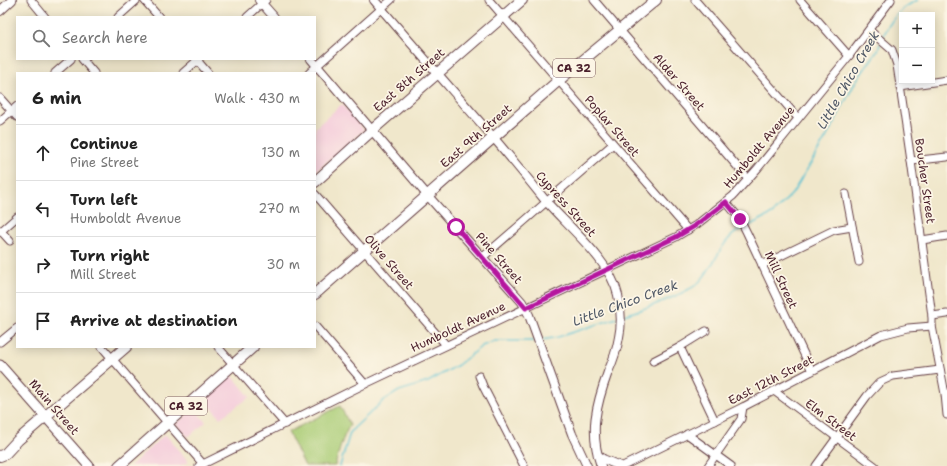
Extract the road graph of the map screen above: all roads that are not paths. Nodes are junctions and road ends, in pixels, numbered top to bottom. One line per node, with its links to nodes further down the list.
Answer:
1 (12, 0): 16 (street)
2 (31, 0): 17 (street)
3 (137, 0): 18 (street)
4 (144, 0): 19 (street)
5 (374, 0): 15 (street, Cypress Street)
6 (391, 0): 15 (street)
7 (489, 0): 22 (street, Poplar Street)
8 (522, 0): 22 (main road, East 8th Street)
9 (594, 0): 24 (street, Alder Street)
10 (656, 0): 24 (main road, East 9th Street / CA 32)
11 (695, 0): 43 (street)
12 (800, 0): 25 (street)
13 (891, 0): 23 (street, Humboldt Avenue)
14 (262, 1): 20 (street); 21 (street)
15 (381, 9): 31 (street); 37 (street, Cypress Street)
16 (0, 11)
17 (44, 16)
18 (119, 16)
19 (158, 16)
20 (248, 16)
21 (273, 16)
22 (503, 16): 37 (main road, East 8th Street); 39 (street, Poplar Street)
23 (869, 30): 25 (street, Humboldt Avenue); 40 (street, Boucher Street)
24 (620, 31): 39 (main road, East 9th Street / CA 32); 50 (street, Alder Street)
25 (849, 56): 43 (street, Humboldt Avenue)
26 (70, 60): 32 (street)
27 (83, 60): 33 (street)
28 (197, 60): 34 (street)
29 (199, 60): 35 (street)
30 (312, 60): 31 (street, Pine Street)
31 (317, 66): 36 (street); 45 (street, Pine Street)
32 (56, 72)
33 (93, 72)
34 (184, 72)
35 (207, 72)
36 (310, 72)
37 (437, 73): 45 (main road, East 8th Street); 46 (street, Cypress Street)
38 (947, 80): 40 (street)
39 (558, 81): 46 (main road, East 9th Street / CA 32); 47 (street, Poplar Street)
40 (900, 87): 49 (street, Boucher Street)
41 (0, 98): 42 (street)
42 (14, 109): 44 (street)
43 (798, 118): 50 (street, Humboldt Avenue)
44 (0, 122)
45 (372, 131): 51 (main road, East 8th Street); 54 (street, Pine Street)
46 (494, 138): 54 (main road, East 9th Street / CA 32); 55 (street, Cypress Street)
47 (613, 144): 55 (street); 59 (street, Poplar Street)
48 (947, 157): 49 (street)
49 (911, 161): 62 (street, Boucher Street)
50 (748, 179): 56 (street, Humboldt Avenue)
51 (316, 181)
52 (846, 194): 58 (street)
53 (316, 195): 64 (street, Olive Street)
54 (428, 196): 64 (main road, East 9th Street / CA 32); 65 (street, Pine Street)
55 (546, 201): 65 (street); 68 (street, Cypress Street)
56 (726, 202): 59 (street, Humboldt Avenue); 67 (street, Mill Street)
57 (16, 218): 60 (street)
58 (852, 227): 66 (street); 67 (street)
59 (688, 230): 68 (street, Humboldt Avenue)
60 (0, 231): 63 (street)
61 (947, 236): 62 (street)
62 (922, 240): 72 (street, Boucher Street)
63 (10, 241)
64 (364, 250): 69 (main road, East 9th Street / CA 32); 78 (street, Olive Street)
65 (483, 257): 70 (street, Pine Street)
66 (859, 262)
67 (762, 265): 89 (street, Mill Street)
68 (606, 270): 70 (street, Humboldt Avenue); 102 (street, Cypress Street)
69 (316, 293)
70 (526, 308): 78 (street, Humboldt Avenue); 109 (street, Pine Street)
71 (947, 314): 72 (street)
72 (932, 316): 73 (street, Boucher Street)
73 (932, 326): 88 (street, Boucher Street); 89 (street, East 12th Street)
74 (316, 327): 91 (street)
75 (16, 329): 77 (street)
76 (706, 331): 79 (street)
77 (0, 342)
78 (446, 345): 91 (street, Humboldt Avenue)
79 (680, 347): 85 (street); 97 (street)
80 (103, 348): 84 (street)
81 (125, 348): 84 (main road)
82 (219, 348): 86 (street)
83 (252, 348): 86 (main road, CA 32)
84 (112, 359): 95 (main road); 98 (street)
85 (653, 361)
86 (233, 364): 98 (main road, CA 32); 99 (street)
87 (0, 365): 95 (main road, Main Street)
88 (940, 370): 93 (street, Boucher Street); 101 (street)
89 (812, 371): 92 (street, East 12th Street)
90 (479, 376): 108 (street)
91 (365, 384): 99 (street, Humboldt Avenue)
92 (774, 391): 94 (street, East 12th Street); 101 (street, Elm Street)
93 (946, 394): 96 (street, Boucher Street)
94 (743, 407): 97 (street, East 12th Street); 103 (street)
95 (46, 416): 104 (main road); 106 (main road, Main Street)
96 (947, 416)
97 (715, 420): 100 (street, East 12th Street)
98 (168, 422): 105 (street); 107 (main road, CA 32)
99 (285, 424): 105 (street, Humboldt Avenue)
100 (687, 434): 103 (street); 112 (street, East 12th Street)
101 (837, 438): 115 (street); 116 (street, Elm Street)
102 (598, 455): 110 (street, Cypress Street); 111 (street)
103 (716, 455): 113 (street); 114 (street)
104 (2, 458)
105 (201, 465)
106 (89, 466)
107 (119, 466)
108 (524, 466)
109 (587, 466)
110 (601, 466)
111 (620, 466)
112 (623, 466)
113 (708, 466)
114 (731, 466)
115 (816, 466)
116 (875, 466)

